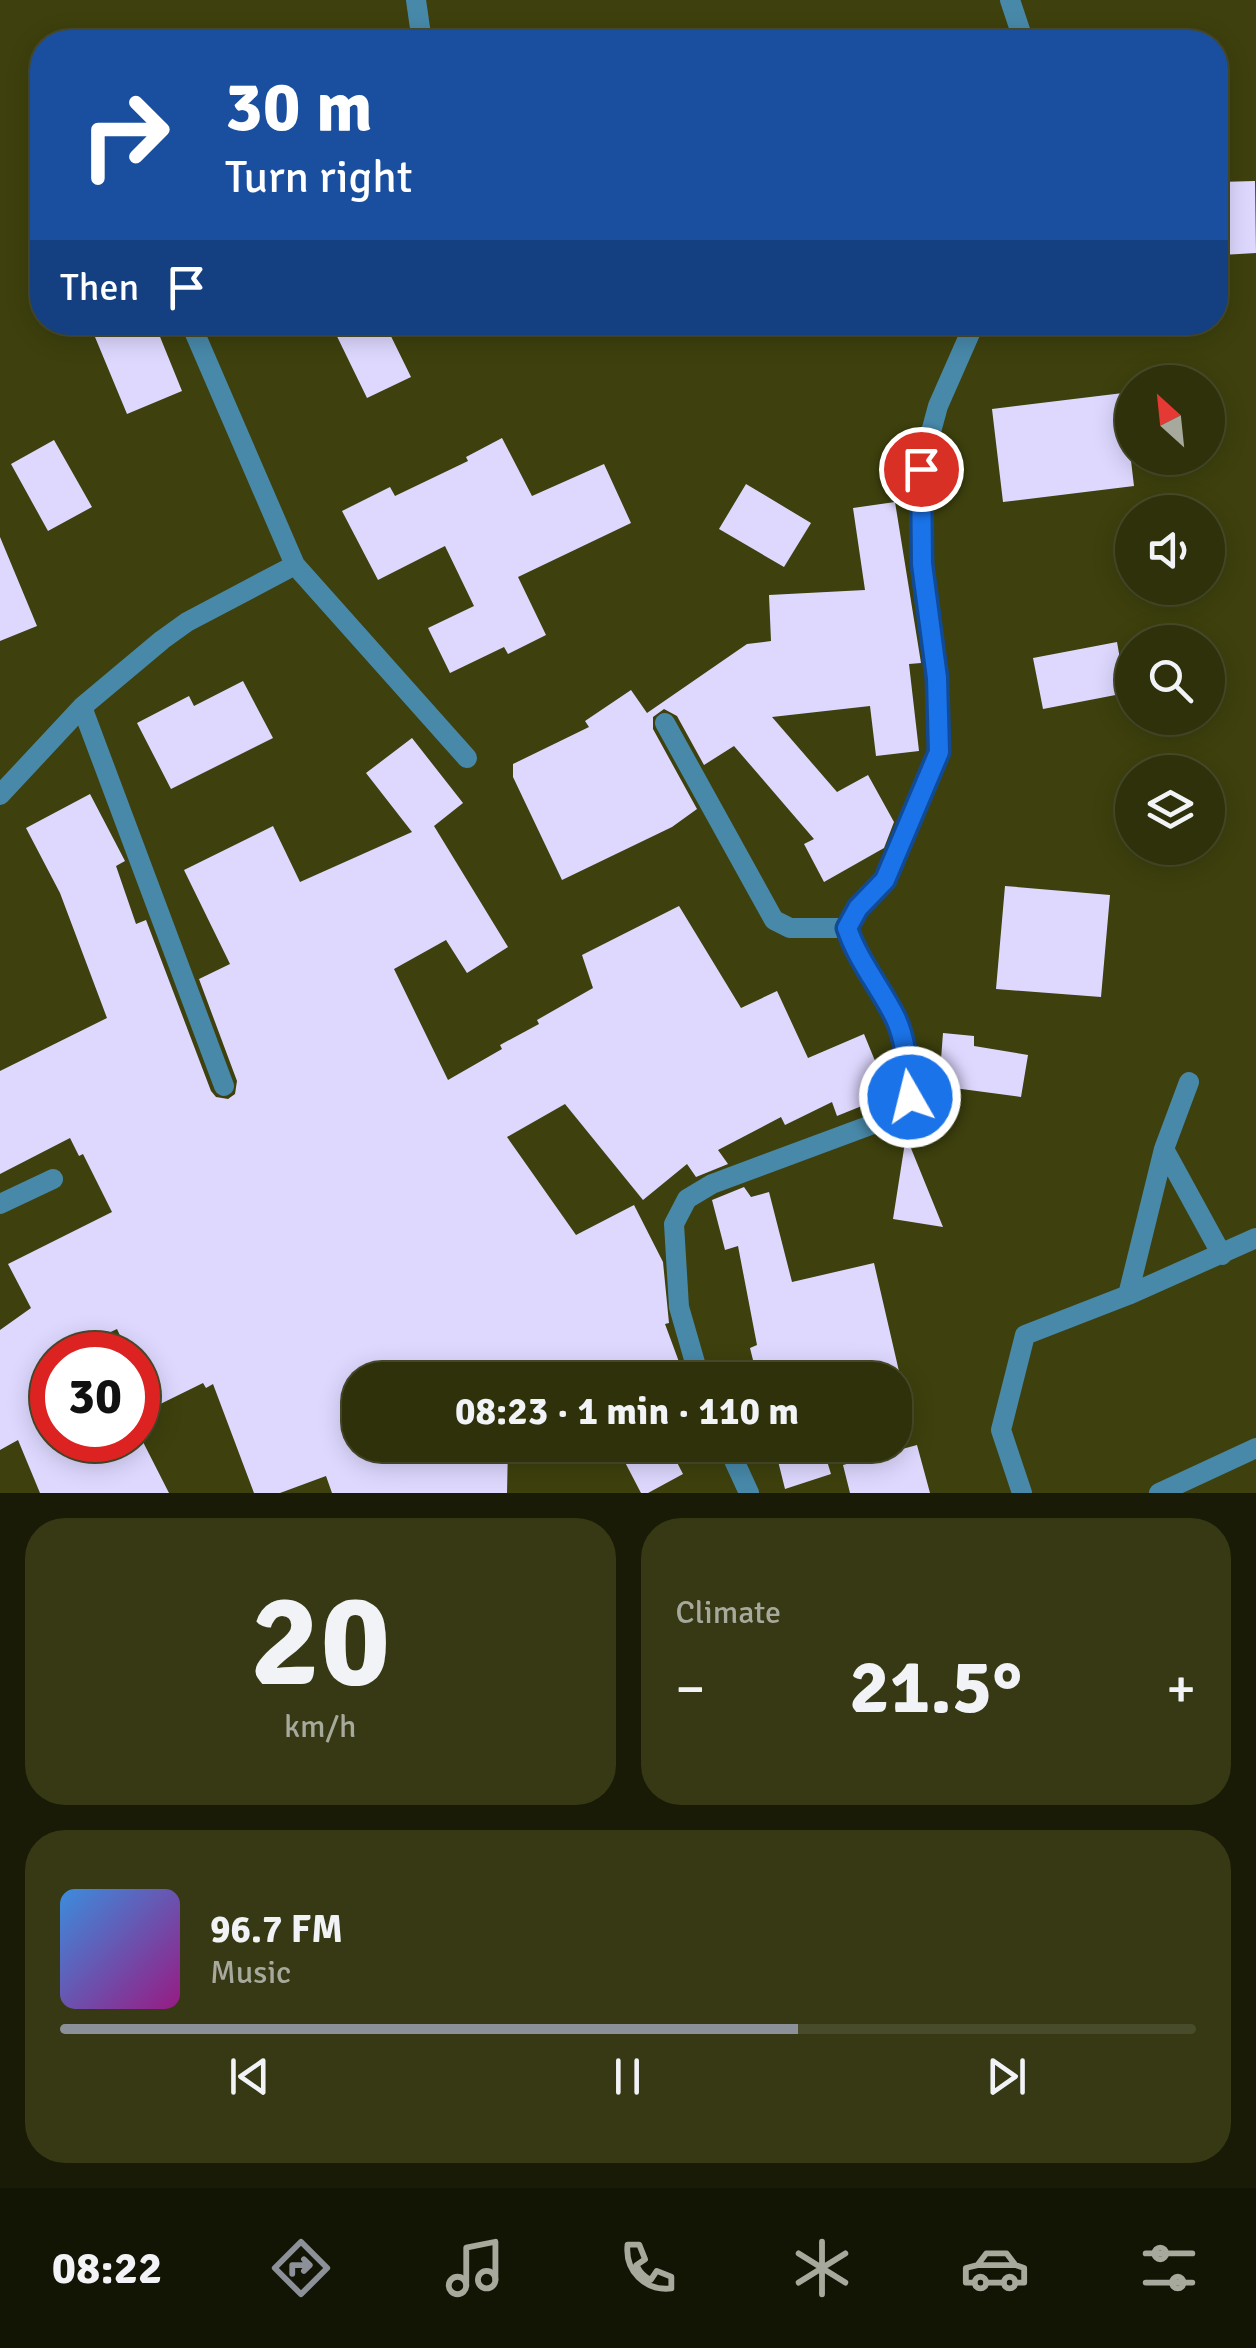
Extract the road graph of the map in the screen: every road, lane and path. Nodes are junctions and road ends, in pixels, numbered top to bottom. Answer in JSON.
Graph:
{"nodes":[{"id":1,"x":416,"y":0,"type":"edge"},
{"id":2,"x":1010,"y":0,"type":"edge"},
{"id":3,"x":420,"y":30,"type":"edge"},
{"id":4,"x":1020,"y":30,"type":"edge"},
{"id":5,"x":196,"y":335,"type":"edge"},
{"id":6,"x":969,"y":335,"type":"edge"},
{"id":7,"x":295,"y":564,"type":"junction"},
{"id":8,"x":82,"y":707,"type":"junction"},
{"id":9,"x":665,"y":723,"type":"dead end"},
{"id":10,"x":467,"y":758,"type":"dead end"},
{"id":11,"x":0,"y":794,"type":"edge"},
{"id":12,"x":847,"y":928,"type":"junction"},
{"id":13,"x":1189,"y":1082,"type":"dead end"},
{"id":14,"x":224,"y":1086,"type":"dead end"},
{"id":15,"x":1164,"y":1149,"type":"junction"},
{"id":16,"x":53,"y":1179,"type":"dead end"},
{"id":17,"x":0,"y":1204,"type":"edge"},
{"id":18,"x":1256,"y":1238,"type":"edge"},
{"id":19,"x":1222,"y":1255,"type":"junction"},
{"id":20,"x":1128,"y":1295,"type":"junction"},
{"id":21,"x":695,"y":1362,"type":"edge"},
{"id":22,"x":1256,"y":1448,"type":"edge"},
{"id":23,"x":735,"y":1462,"type":"edge"},
{"id":24,"x":749,"y":1493,"type":"edge"},
{"id":25,"x":1022,"y":1493,"type":"edge"},
{"id":26,"x":1159,"y":1493,"type":"edge"}],
"edges":[{"from":1,"to":3,"type":"street"},
{"from":2,"to":4,"type":"street"},
{"from":5,"to":7,"type":"street"},
{"from":6,"to":12,"type":"street"},
{"from":7,"to":8,"type":"street"},
{"from":7,"to":10,"type":"street"},
{"from":8,"to":11,"type":"street"},
{"from":8,"to":14,"type":"street"},
{"from":9,"to":12,"type":"street"},
{"from":12,"to":21,"type":"street"},
{"from":13,"to":15,"type":"street"},
{"from":15,"to":19,"type":"street"},
{"from":15,"to":20,"type":"street"},
{"from":16,"to":17,"type":"street"},
{"from":18,"to":19,"type":"street"},
{"from":19,"to":20,"type":"street"},
{"from":20,"to":25,"type":"street"},
{"from":22,"to":26,"type":"street"},
{"from":23,"to":24,"type":"street"}]}
